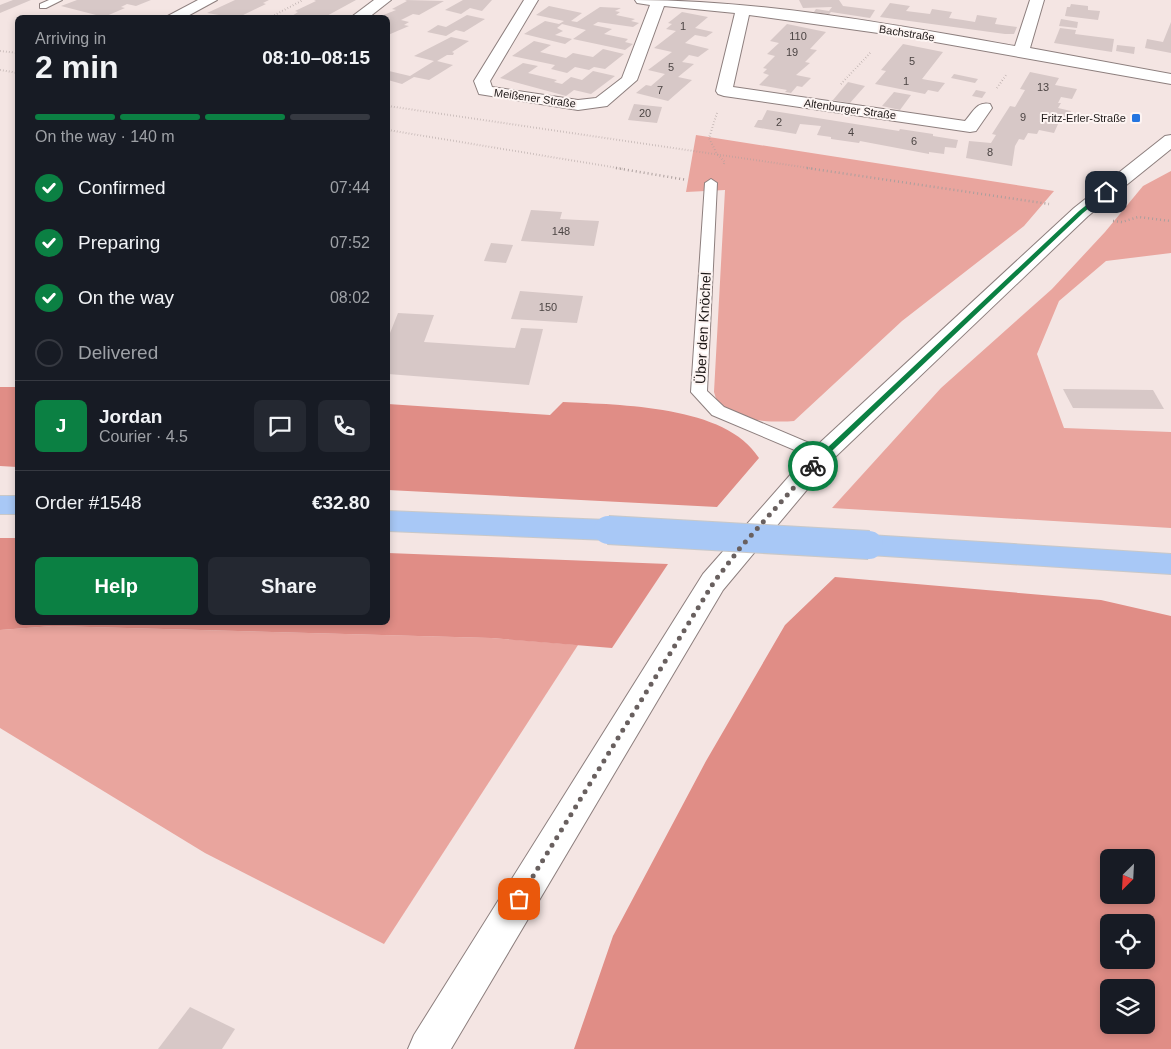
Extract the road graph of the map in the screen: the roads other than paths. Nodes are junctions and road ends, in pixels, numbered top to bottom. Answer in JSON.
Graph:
{"nodes":[{"id":1,"x":57,"y":0,"type":"edge"},
{"id":2,"x":210,"y":0,"type":"edge"},
{"id":3,"x":384,"y":0,"type":"edge"},
{"id":4,"x":531,"y":0,"type":"edge"},
{"id":5,"x":642,"y":0,"type":"edge"},
{"id":6,"x":1037,"y":0,"type":"edge"},
{"id":7,"x":659,"y":1,"type":"junction"},
{"id":8,"x":43,"y":6,"type":"dead end"},
{"id":9,"x":743,"y":9,"type":"junction"},
{"id":10,"x":178,"y":15,"type":"edge"},
{"id":11,"x":362,"y":15,"type":"edge"},
{"id":12,"x":1022,"y":52,"type":"junction"},
{"id":13,"x":1171,"y":79,"type":"edge"},
{"id":14,"x":984,"y":108,"type":"road end"},
{"id":15,"x":1171,"y":140,"type":"edge"},
{"id":16,"x":711,"y":184,"type":"road end"},
{"id":17,"x":822,"y":455,"type":"junction"},
{"id":18,"x":0,"y":505,"type":"edge"},
{"id":19,"x":15,"y":505,"type":"edge"},
{"id":20,"x":390,"y":521,"type":"edge"},
{"id":21,"x":1047,"y":556,"type":"junction"},
{"id":22,"x":1171,"y":564,"type":"edge"},
{"id":23,"x":1171,"y":578,"type":"edge"},
{"id":24,"x":428,"y":1049,"type":"edge"}],
"edges":[{"from":1,"to":8,"type":"lane"},
{"from":2,"to":10,"type":"street"},
{"from":3,"to":11,"type":"street"},
{"from":4,"to":7,"type":"street","name":"Meißener Straße"},
{"from":5,"to":7,"type":"street","name":"Bachstraße"},
{"from":6,"to":12,"type":"street"},
{"from":7,"to":9,"type":"street","name":"Bachstraße"},
{"from":9,"to":12,"type":"street","name":"Bachstraße"},
{"from":9,"to":14,"type":"street","name":"Altenburger Straße"},
{"from":12,"to":13,"type":"street","name":"Bachstraße"},
{"from":15,"to":17,"type":"street"},
{"from":16,"to":17,"type":"lane","name":"Über den Knöchel"},
{"from":17,"to":24,"type":"street"},
{"from":18,"to":19,"type":"highway"},
{"from":20,"to":21,"type":"highway","bridge":true},
{"from":21,"to":22,"type":"highway"},
{"from":21,"to":23,"type":"highway"}]}
